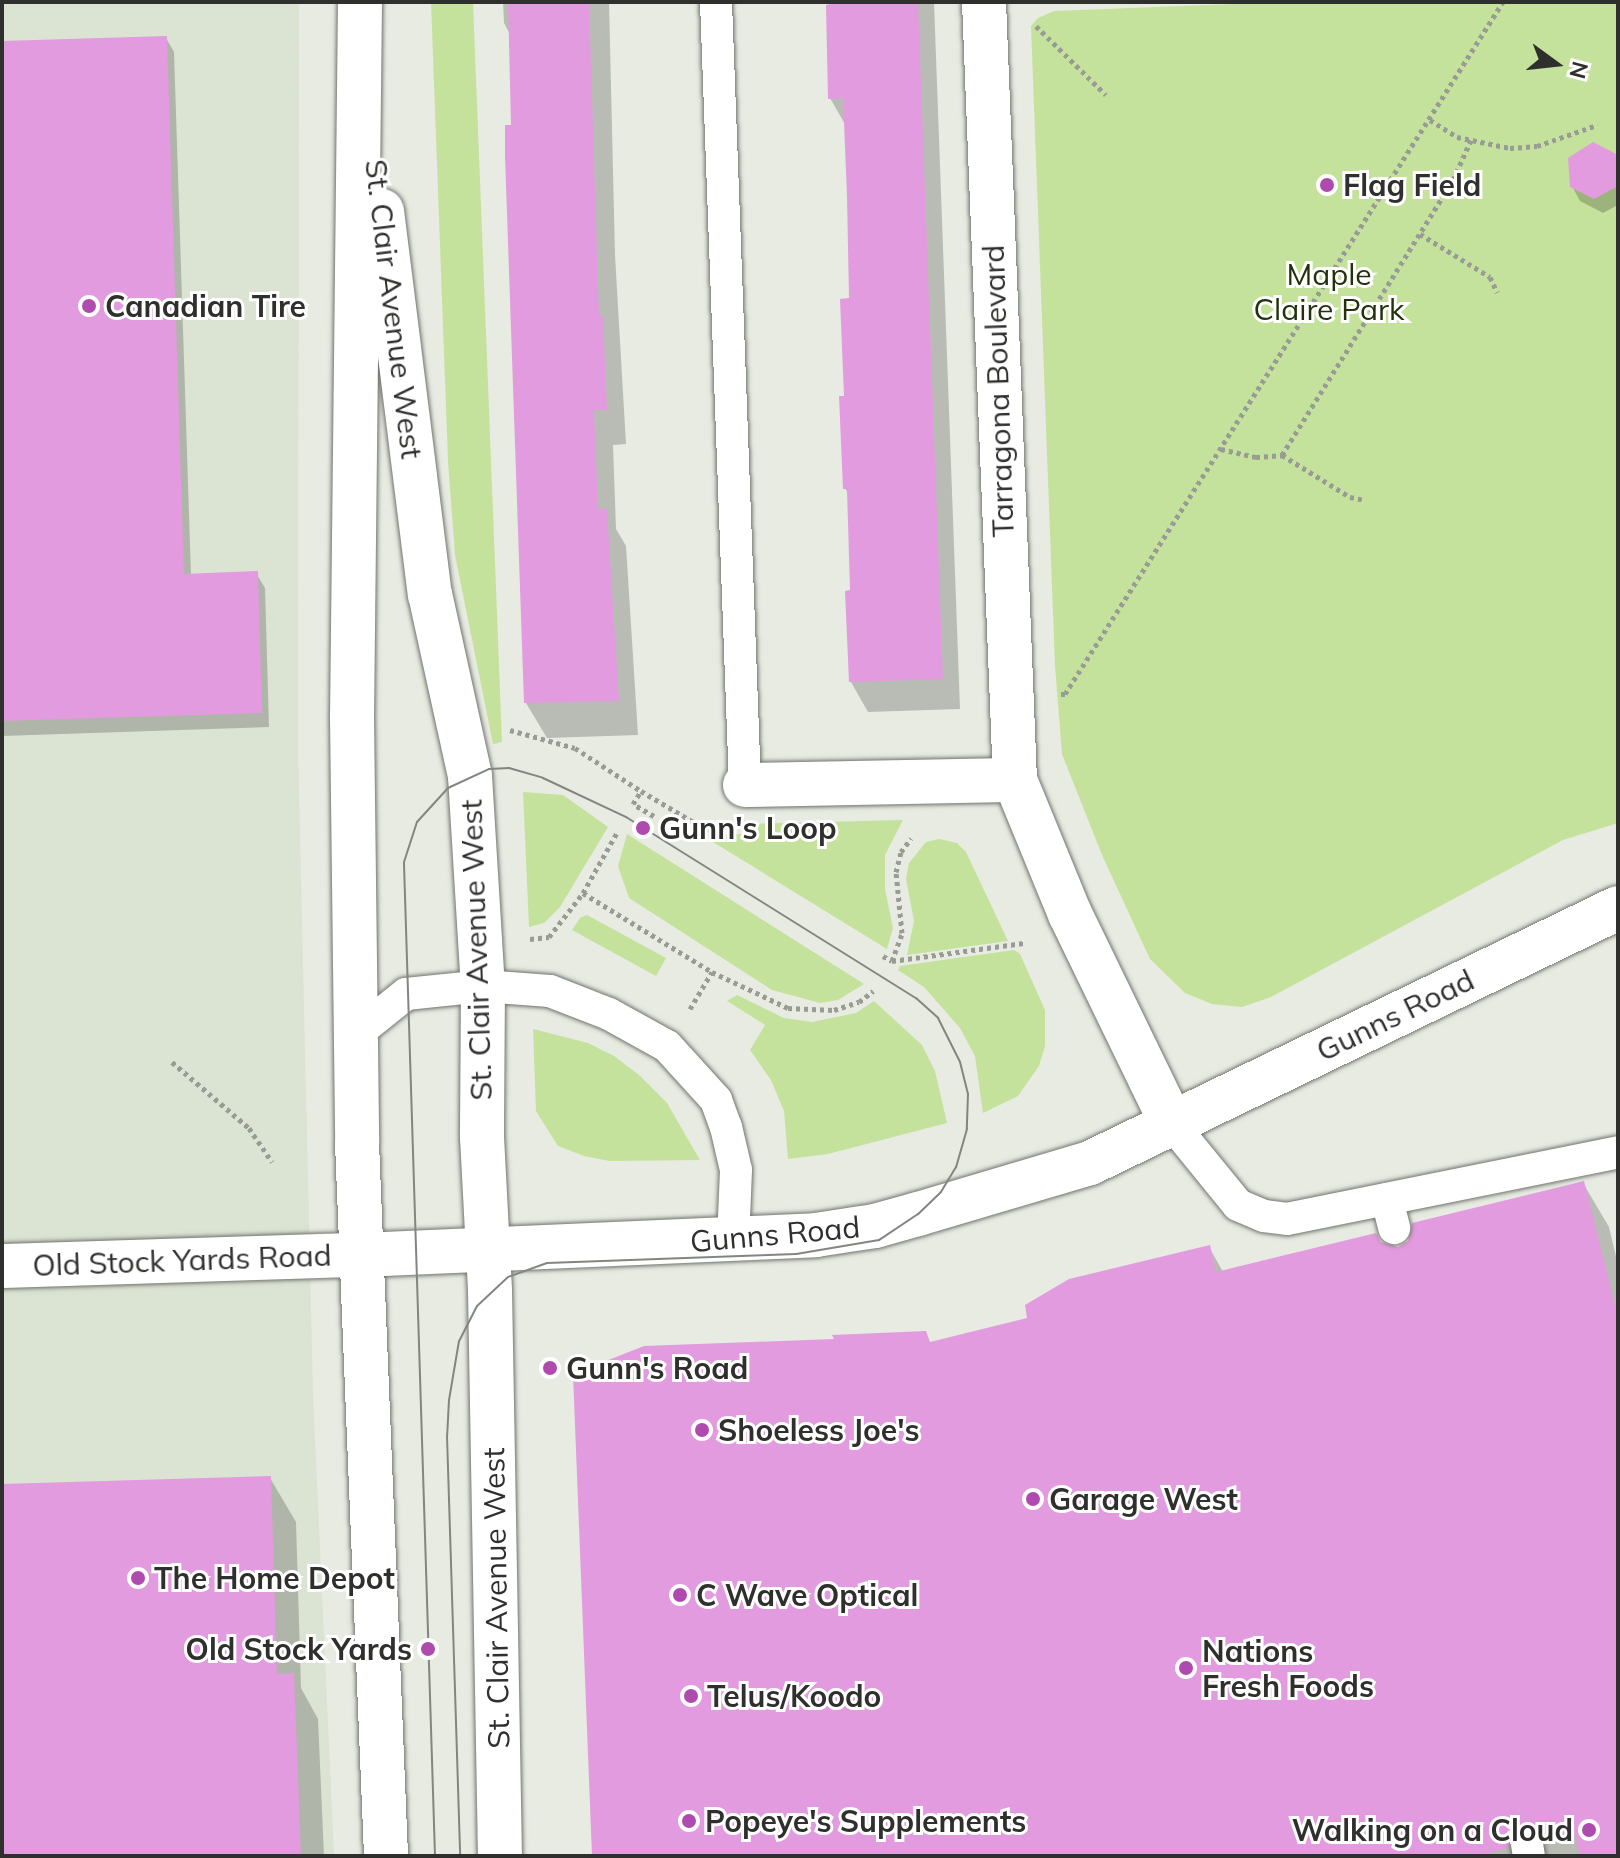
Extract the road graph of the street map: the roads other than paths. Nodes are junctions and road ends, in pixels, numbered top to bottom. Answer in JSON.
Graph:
{"nodes":[{"id":1,"x":360,"y":2,"type":"edge"},
{"id":2,"x":716,"y":2,"type":"edge"},
{"id":3,"x":984,"y":2,"type":"edge"},
{"id":4,"x":362,"y":52,"type":"junction"},
{"id":5,"x":1015,"y":780,"type":"junction"},
{"id":6,"x":745,"y":785,"type":"joint"},
{"id":7,"x":1618,"y":908,"type":"edge"},
{"id":8,"x":483,"y":986,"type":"junction"},
{"id":9,"x":356,"y":1034,"type":"junction"},
{"id":10,"x":1172,"y":1124,"type":"junction"},
{"id":11,"x":1618,"y":1152,"type":"edge"},
{"id":12,"x":733,"y":1241,"type":"junction"},
{"id":13,"x":487,"y":1248,"type":"junction"},
{"id":14,"x":361,"y":1255,"type":"junction"},
{"id":15,"x":2,"y":1266,"type":"edge"},
{"id":16,"x":386,"y":1856,"type":"edge"},
{"id":17,"x":500,"y":1856,"type":"edge"}],
"edges":[{"from":1,"to":4,"type":"main road","name":"St. Clair Avenue West"},
{"from":2,"to":6,"type":"lane"},
{"from":3,"to":5,"type":"main road","name":"Tarragona Boulevard"},
{"from":4,"to":8,"type":"main road","name":"St. Clair Avenue West"},
{"from":4,"to":9,"type":"main road","name":"St. Clair Avenue West"},
{"from":5,"to":6,"type":"main road"},
{"from":5,"to":10,"type":"main road"},
{"from":7,"to":10,"type":"main road","name":"Gunns Road"},
{"from":8,"to":9,"type":"lane"},
{"from":8,"to":12,"type":"lane"},
{"from":8,"to":13,"type":"main road","name":"St. Clair Avenue West"},
{"from":9,"to":14,"type":"main road","name":"St. Clair Avenue West"},
{"from":10,"to":11,"type":"lane"},
{"from":10,"to":12,"type":"main road","name":"Gunns Road"},
{"from":12,"to":13,"type":"main road","name":"Gunns Road"},
{"from":13,"to":14,"type":"main road","name":"Gunns Road"},
{"from":13,"to":17,"type":"main road","name":"St. Clair Avenue West"},
{"from":14,"to":15,"type":"main road","name":"Old Stock Yards Road"},
{"from":14,"to":16,"type":"main road","name":"St. Clair Avenue West"}]}
